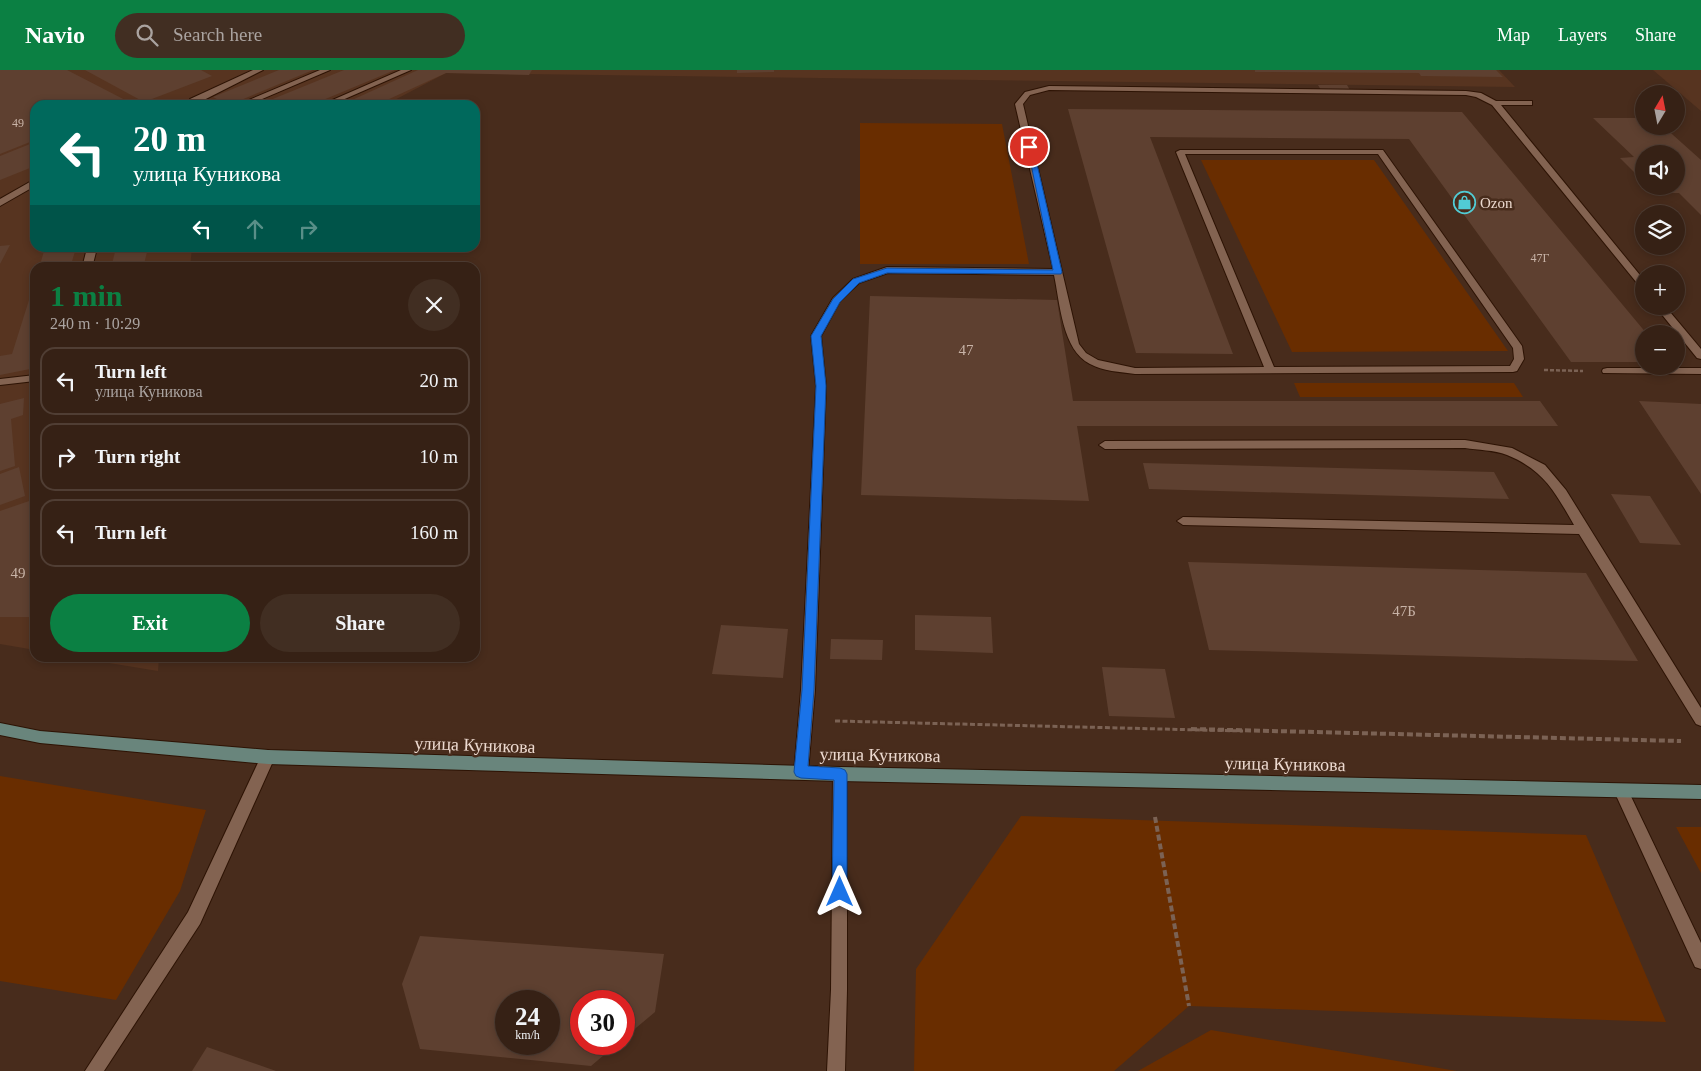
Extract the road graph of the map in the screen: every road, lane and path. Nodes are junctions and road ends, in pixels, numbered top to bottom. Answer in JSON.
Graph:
{"nodes":[{"id":1,"x":259,"y":70,"type":"edge"},
{"id":2,"x":326,"y":70,"type":"edge"},
{"id":3,"x":407,"y":70,"type":"edge"},
{"id":4,"x":195,"y":100,"type":"edge"},
{"id":5,"x":253,"y":100,"type":"edge"},
{"id":6,"x":337,"y":100,"type":"edge"},
{"id":7,"x":1495,"y":103,"type":"junction"},
{"id":8,"x":1529,"y":103,"type":"dead end"},
{"id":9,"x":30,"y":185,"type":"edge"},
{"id":10,"x":0,"y":203,"type":"edge"},
{"id":11,"x":1058,"y":272,"type":"junction"},
{"id":12,"x":1635,"y":275,"type":"edge"},
{"id":13,"x":1667,"y":315,"type":"edge"},
{"id":14,"x":1701,"y":356,"type":"edge"},
{"id":15,"x":1270,"y":369,"type":"junction"},
{"id":16,"x":1513,"y":369,"type":"junction"},
{"id":17,"x":1607,"y":371,"type":"joint"},
{"id":18,"x":1701,"y":371,"type":"edge"},
{"id":19,"x":30,"y":379,"type":"edge"},
{"id":20,"x":0,"y":382,"type":"edge"},
{"id":21,"x":1105,"y":446,"type":"dead end"},
{"id":22,"x":1183,"y":521,"type":"dead end"},
{"id":23,"x":1583,"y":530,"type":"junction"},
{"id":24,"x":804,"y":720,"type":"junction"},
{"id":25,"x":1701,"y":720,"type":"edge"},
{"id":26,"x":0,"y":729,"type":"edge"},
{"id":27,"x":1691,"y":742,"type":"dead end"},
{"id":28,"x":268,"y":757,"type":"junction"},
{"id":29,"x":801,"y":772,"type":"junction"},
{"id":30,"x":840,"y":774,"type":"junction"},
{"id":31,"x":1621,"y":791,"type":"junction"},
{"id":32,"x":1701,"y":792,"type":"edge"},
{"id":33,"x":1155,"y":817,"type":"dead end"},
{"id":34,"x":1701,"y":961,"type":"edge"},
{"id":35,"x":1189,"y":1006,"type":"dead end"},
{"id":36,"x":94,"y":1071,"type":"edge"},
{"id":37,"x":836,"y":1071,"type":"edge"}],
"edges":[{"from":1,"to":4,"type":"street"},
{"from":2,"to":5,"type":"street"},
{"from":3,"to":6,"type":"street"},
{"from":7,"to":8,"type":"street"},
{"from":7,"to":11,"type":"street"},
{"from":7,"to":12,"type":"street"},
{"from":9,"to":10,"type":"street"},
{"from":11,"to":15,"type":"street"},
{"from":11,"to":24,"type":"street"},
{"from":13,"to":14,"type":"street"},
{"from":15,"to":16,"type":"street"},
{"from":15,"to":16,"type":"street"},
{"from":16,"to":17,"type":"path"},
{"from":17,"to":18,"type":"street"},
{"from":19,"to":20,"type":"street"},
{"from":21,"to":23,"type":"street"},
{"from":22,"to":23,"type":"street"},
{"from":23,"to":25,"type":"street"},
{"from":24,"to":27,"type":"path"},
{"from":24,"to":29,"type":"street"},
{"from":26,"to":28,"type":"street","name":"улица Куникова"},
{"from":28,"to":29,"type":"street","name":"улица Куникова"},
{"from":28,"to":36,"type":"street"},
{"from":29,"to":30,"type":"street","name":"улица Куникова"},
{"from":30,"to":31,"type":"street","name":"улица Куникова"},
{"from":30,"to":37,"type":"street"},
{"from":31,"to":32,"type":"street","name":"улица Куникова"},
{"from":31,"to":34,"type":"street"},
{"from":33,"to":35,"type":"path"}]}
